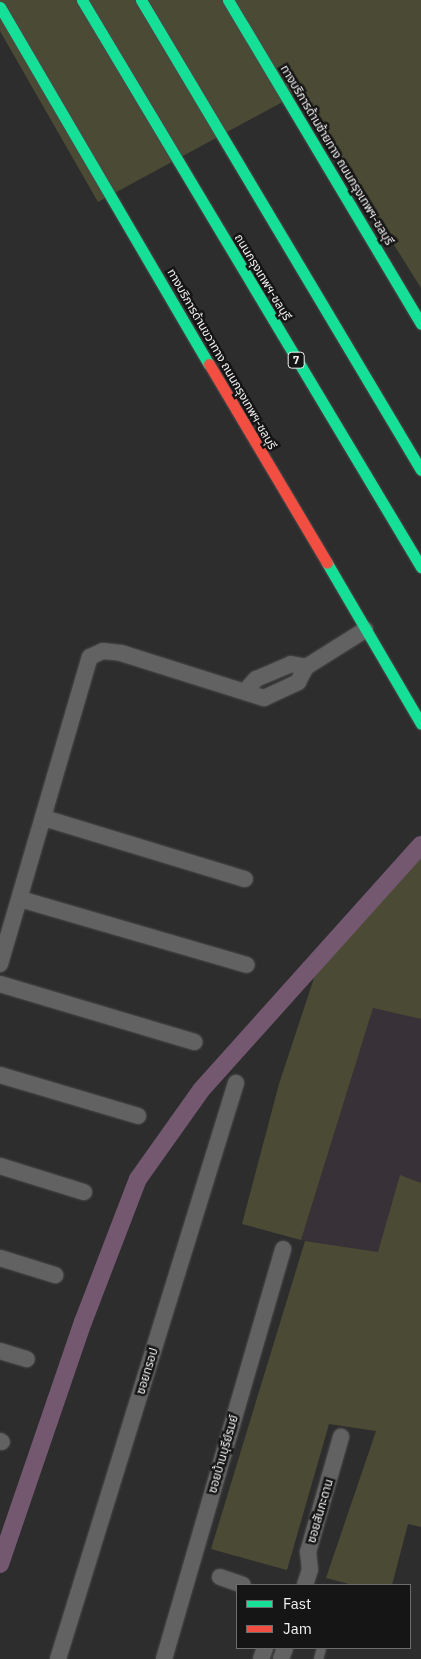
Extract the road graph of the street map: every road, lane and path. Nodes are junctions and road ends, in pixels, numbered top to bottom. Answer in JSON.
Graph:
{"nodes":[{"id":1,"x":82,"y":0,"type":"edge"},
{"id":2,"x":141,"y":0,"type":"edge"},
{"id":3,"x":228,"y":0,"type":"edge"},
{"id":4,"x":0,"y":7,"type":"edge"},
{"id":5,"x":421,"y":324,"type":"edge"},
{"id":6,"x":421,"y":470,"type":"edge"},
{"id":7,"x":421,"y":567,"type":"edge"},
{"id":8,"x":365,"y":630,"type":"junction"},
{"id":9,"x":421,"y":724,"type":"edge"},
{"id":10,"x":44,"y":818,"type":"junction"},
{"id":11,"x":245,"y":879,"type":"dead end"},
{"id":12,"x":20,"y":899,"type":"junction"},
{"id":13,"x":0,"y":964,"type":"edge"},
{"id":14,"x":247,"y":965,"type":"dead end"},
{"id":15,"x":0,"y":984,"type":"edge"},
{"id":16,"x":195,"y":1042,"type":"dead end"},
{"id":17,"x":0,"y":1075,"type":"edge"},
{"id":18,"x":236,"y":1083,"type":"dead end"},
{"id":19,"x":138,"y":1116,"type":"dead end"},
{"id":20,"x":0,"y":1166,"type":"edge"},
{"id":21,"x":84,"y":1192,"type":"dead end"},
{"id":22,"x":283,"y":1249,"type":"dead end"},
{"id":23,"x":0,"y":1258,"type":"edge"},
{"id":24,"x":55,"y":1275,"type":"dead end"},
{"id":25,"x":0,"y":1351,"type":"edge"},
{"id":26,"x":27,"y":1359,"type":"dead end"},
{"id":27,"x":341,"y":1437,"type":"dead end"},
{"id":28,"x":220,"y":1577,"type":"dead end"},
{"id":29,"x":240,"y":1584,"type":"edge"},
{"id":30,"x":305,"y":1584,"type":"edge"},
{"id":31,"x":58,"y":1659,"type":"edge"},
{"id":32,"x":164,"y":1659,"type":"edge"}],
"edges":[{"from":1,"to":7,"type":"main road","name":"ถนนกรุงเทพฯ-ชลบุรี","number":"7"},
{"from":2,"to":6,"type":"main road"},
{"from":3,"to":5,"type":"main road","name":"ทางบริการด้านซ้ายทาง ถนนกรุงเทพฯ-ชลบุรี"},
{"from":4,"to":8,"type":"main road","name":"ทางบริการด้านขวาทาง ถนนกรุงเทพฯ-ชลบุรี"},
{"from":8,"to":9,"type":"main road","name":"ทางบริการด้านขวาทาง ถนนกรุงเทพฯ-ชลบุรี"},
{"from":8,"to":10,"type":"street"},
{"from":10,"to":11,"type":"street"},
{"from":10,"to":12,"type":"street"},
{"from":12,"to":13,"type":"street"},
{"from":12,"to":14,"type":"street"},
{"from":15,"to":16,"type":"street"},
{"from":17,"to":19,"type":"street"},
{"from":18,"to":31,"type":"street","name":"ซอยทรอป"},
{"from":20,"to":21,"type":"street"},
{"from":22,"to":32,"type":"street","name":"ซอยบ้านบุรีย์รมย์"},
{"from":23,"to":24,"type":"street"},
{"from":25,"to":26,"type":"street"},
{"from":27,"to":30,"type":"street","name":"ซอยสันกะดาน"},
{"from":28,"to":29,"type":"street"}]}
